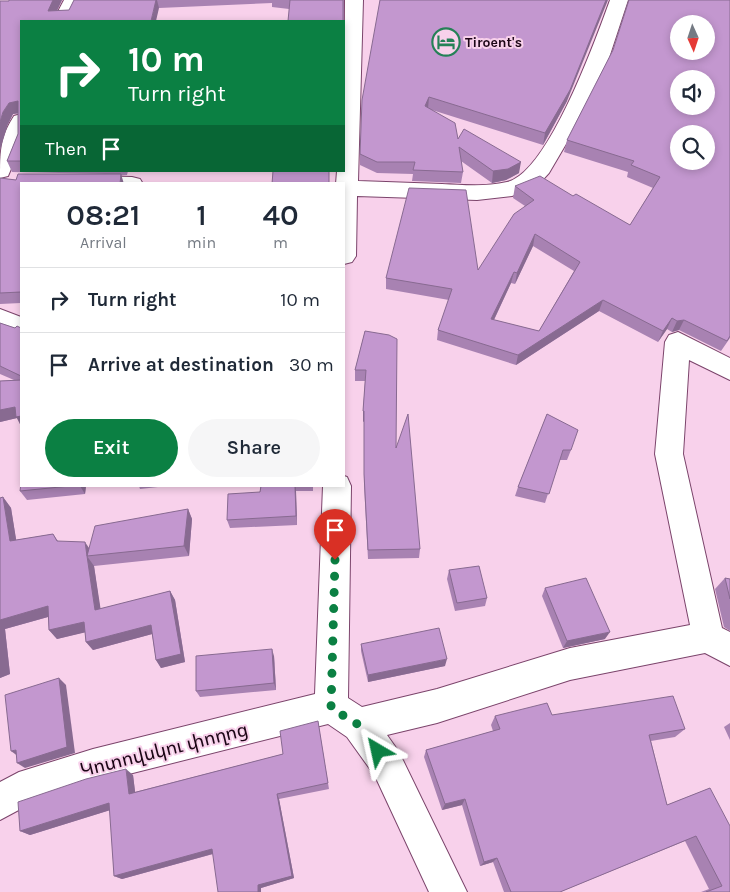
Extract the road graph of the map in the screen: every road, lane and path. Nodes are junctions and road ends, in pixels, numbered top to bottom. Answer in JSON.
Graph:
{"nodes":[{"id":1,"x":73,"y":0,"type":"edge"},
{"id":2,"x":354,"y":0,"type":"edge"},
{"id":3,"x":619,"y":0,"type":"edge"},
{"id":4,"x":63,"y":20,"type":"edge"},
{"id":5,"x":20,"y":122,"type":"edge"},
{"id":6,"x":0,"y":171,"type":"edge"},
{"id":7,"x":345,"y":188,"type":"edge"},
{"id":8,"x":0,"y":318,"type":"edge"},
{"id":9,"x":20,"y":328,"type":"edge"},
{"id":10,"x":730,"y":370,"type":"edge"},
{"id":11,"x":337,"y":487,"type":"edge"},
{"id":12,"x":719,"y":643,"type":"edge"},
{"id":13,"x":345,"y":716,"type":"junction"},
{"id":14,"x":0,"y":802,"type":"edge"},
{"id":15,"x":448,"y":892,"type":"edge"}],
"edges":[{"from":1,"to":4,"type":"street"},
{"from":2,"to":7,"type":"street"},
{"from":3,"to":7,"type":"street"},
{"from":5,"to":6,"type":"street"},
{"from":8,"to":9,"type":"street"},
{"from":10,"to":12,"type":"street"},
{"from":11,"to":13,"type":"street"},
{"from":12,"to":13,"type":"street","name":"Կոտովսկու փողոց"},
{"from":13,"to":14,"type":"street","name":"Կոտովսկու փողոց"},
{"from":13,"to":15,"type":"street"}]}
